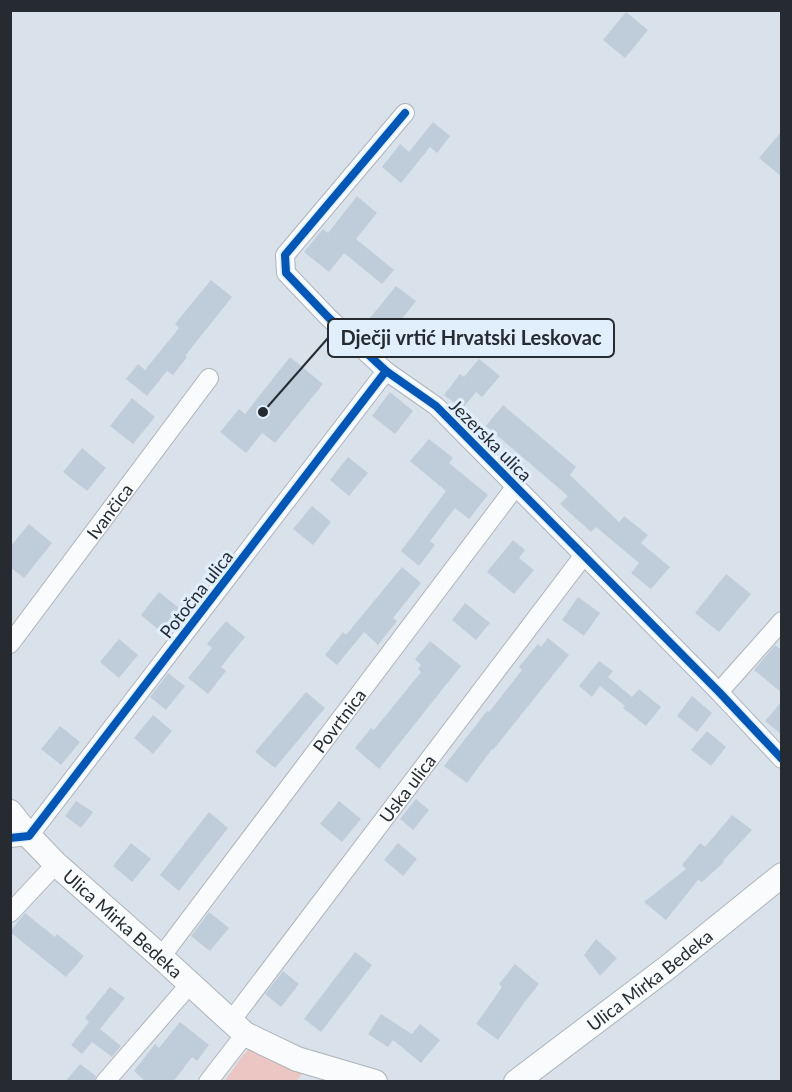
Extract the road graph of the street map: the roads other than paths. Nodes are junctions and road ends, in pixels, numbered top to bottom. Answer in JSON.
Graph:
{"nodes":[{"id":1,"x":405,"y":113,"type":"dead end"},
{"id":2,"x":386,"y":371,"type":"junction"},
{"id":3,"x":209,"y":378,"type":"dead end"},
{"id":4,"x":516,"y":486,"type":"junction"},
{"id":5,"x":584,"y":555,"type":"junction"},
{"id":6,"x":782,"y":621,"type":"edge"},
{"id":7,"x":10,"y":644,"type":"edge"},
{"id":8,"x":719,"y":692,"type":"junction"},
{"id":9,"x":782,"y":759,"type":"edge"},
{"id":10,"x":10,"y":812,"type":"edge"},
{"id":11,"x":20,"y":837,"type":"edge"},
{"id":12,"x":56,"y":864,"type":"junction"},
{"id":13,"x":782,"y":875,"type":"edge"},
{"id":14,"x":10,"y":913,"type":"edge"},
{"id":15,"x":161,"y":957,"type":"junction"},
{"id":16,"x":190,"y":984,"type":"junction"},
{"id":17,"x":238,"y":1028,"type":"junction"},
{"id":18,"x":371,"y":1081,"type":"edge"},
{"id":19,"x":105,"y":1082,"type":"edge"},
{"id":20,"x":208,"y":1082,"type":"edge"},
{"id":21,"x":516,"y":1082,"type":"edge"}],
"edges":[{"from":1,"to":2,"type":"street","name":"Jezerska ulica"},
{"from":2,"to":4,"type":"street","name":"Jezerska ulica"},
{"from":2,"to":11,"type":"street","name":"Potočna ulica"},
{"from":3,"to":7,"type":"street","name":"Ivančica"},
{"from":4,"to":5,"type":"street","name":"Jezerska ulica"},
{"from":4,"to":15,"type":"street","name":"Povrtnica"},
{"from":5,"to":8,"type":"street","name":"Jezerska ulica"},
{"from":5,"to":17,"type":"street","name":"Uska ulica"},
{"from":6,"to":8,"type":"street"},
{"from":8,"to":9,"type":"street","name":"Jezerska ulica"},
{"from":10,"to":11,"type":"main road","name":"Ulica Mirka Bedeka"},
{"from":11,"to":12,"type":"main road","name":"Ulica Mirka Bedeka"},
{"from":12,"to":14,"type":"street","name":"Ulica Mirka Bedeka"},
{"from":12,"to":15,"type":"main road","name":"Ulica Mirka Bedeka"},
{"from":13,"to":21,"type":"main road","name":"Ulica Mirka Bedeka"},
{"from":15,"to":16,"type":"main road","name":"Ulica Mirka Bedeka"},
{"from":16,"to":17,"type":"main road","name":"Ulica Mirka Bedeka"},
{"from":16,"to":19,"type":"street","name":"Ulica Mirka Bedeka"},
{"from":17,"to":18,"type":"main road","name":"Ulica Mirka Bedeka"},
{"from":17,"to":20,"type":"street","name":"Uska ulica"}]}
